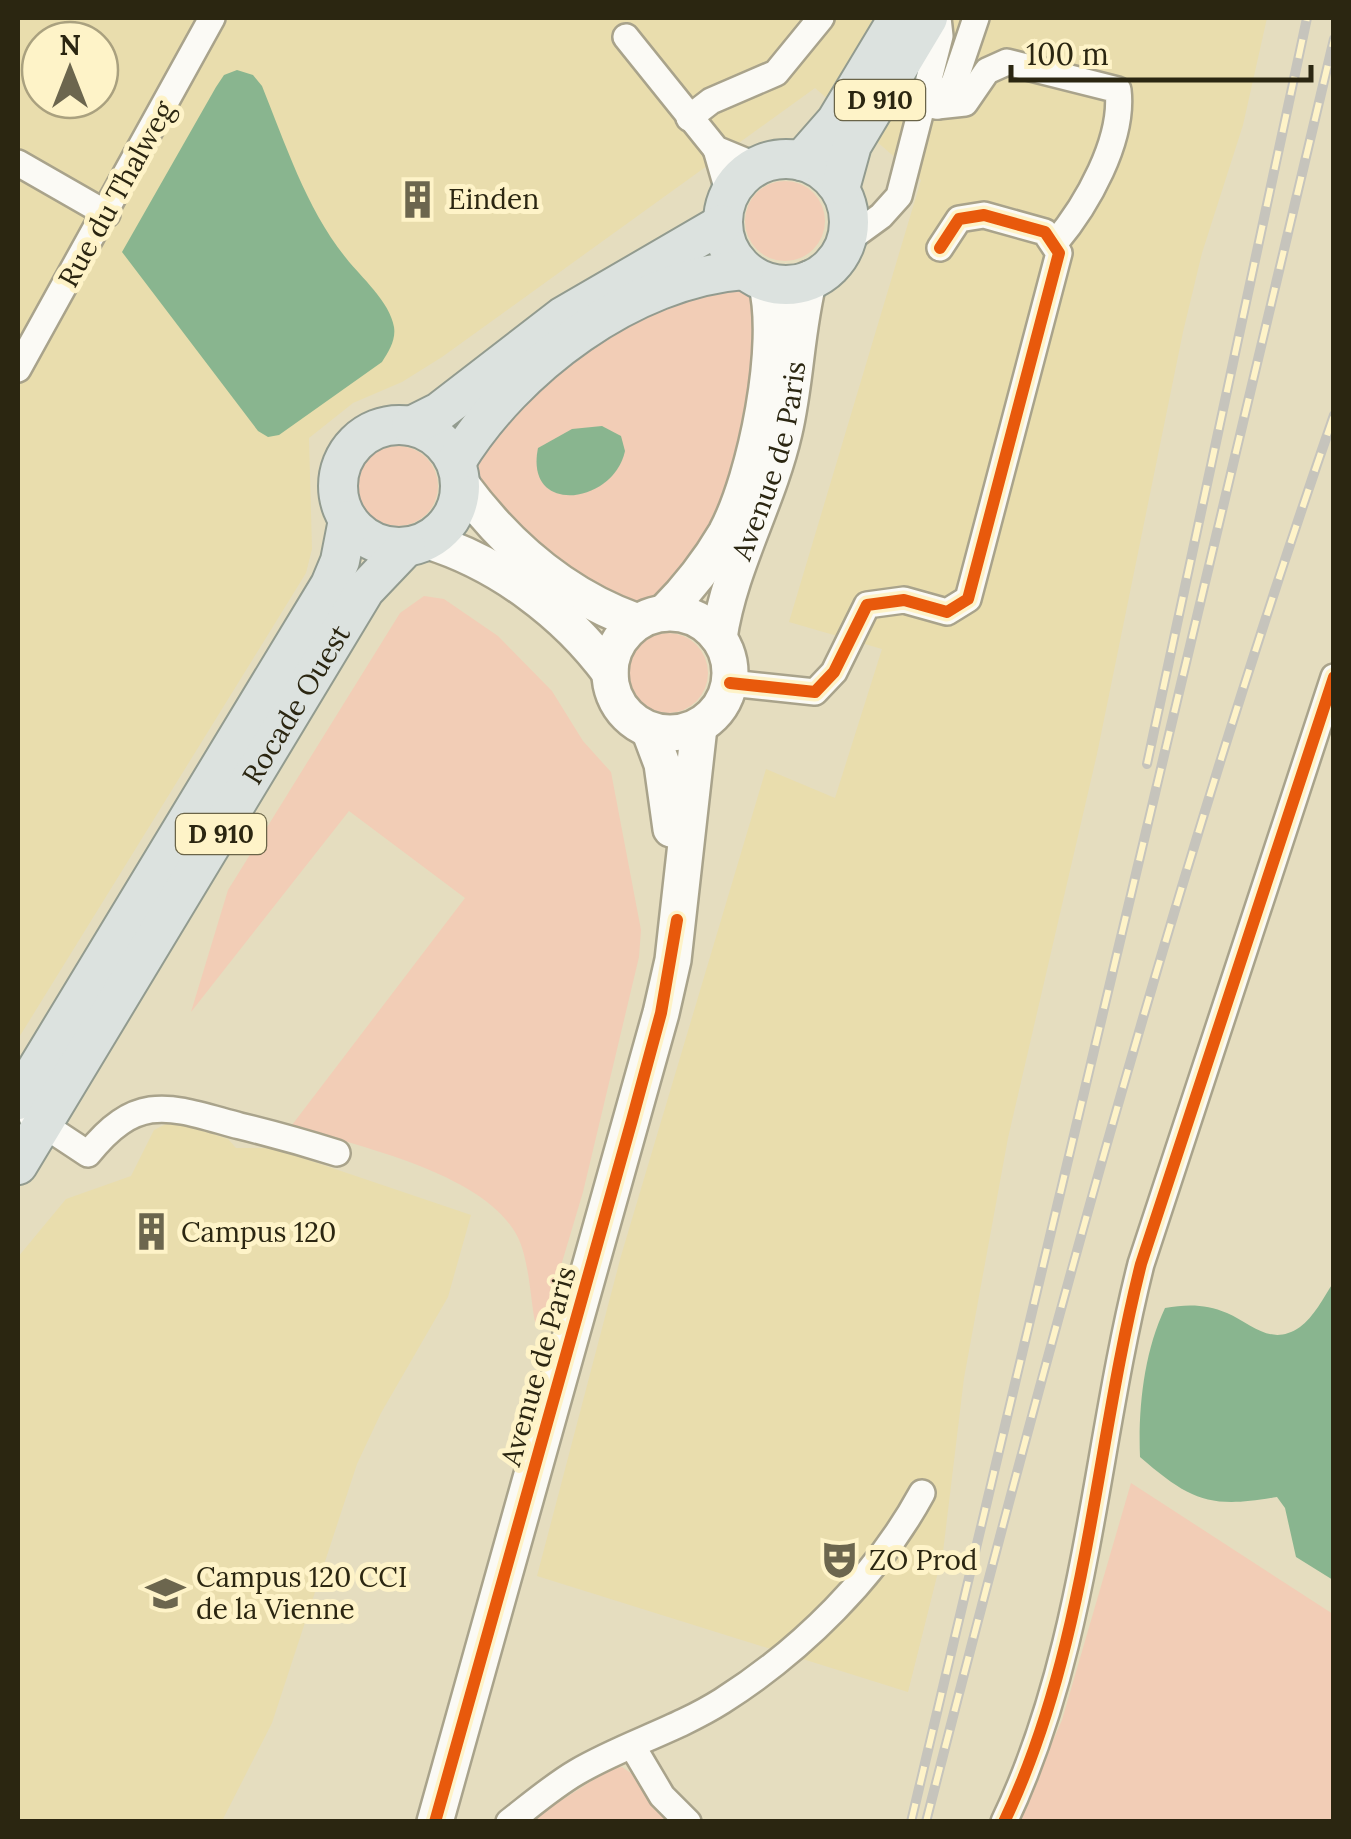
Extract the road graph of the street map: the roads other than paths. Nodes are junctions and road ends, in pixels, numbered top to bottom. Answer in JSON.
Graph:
{"nodes":[{"id":1,"x":212,"y":18,"type":"edge"},
{"id":2,"x":820,"y":18,"type":"edge"},
{"id":3,"x":898,"y":18,"type":"edge"},
{"id":4,"x":928,"y":18,"type":"edge"},
{"id":5,"x":938,"y":18,"type":"edge"},
{"id":6,"x":976,"y":18,"type":"edge"},
{"id":7,"x":626,"y":36,"type":"dead end"},
{"id":8,"x":931,"y":105,"type":"junction"},
{"id":9,"x":689,"y":118,"type":"junction"},
{"id":10,"x":716,"y":149,"type":"junction"},
{"id":11,"x":800,"y":161,"type":"junction"},
{"id":12,"x":18,"y":163,"type":"edge"},
{"id":13,"x":757,"y":166,"type":"junction"},
{"id":14,"x":841,"y":185,"type":"junction"},
{"id":15,"x":726,"y":209,"type":"junction"},
{"id":16,"x":106,"y":214,"type":"junction"},
{"id":17,"x":848,"y":240,"type":"junction"},
{"id":18,"x":1055,"y":243,"type":"junction"},
{"id":19,"x":940,"y":248,"type":"dead end"},
{"id":20,"x":755,"y":276,"type":"junction"},
{"id":21,"x":809,"y":279,"type":"junction"},
{"id":22,"x":18,"y":370,"type":"edge"},
{"id":23,"x":411,"y":426,"type":"junction"},
{"id":24,"x":458,"y":473,"type":"junction"},
{"id":25,"x":348,"y":520,"type":"junction"},
{"id":26,"x":417,"y":544,"type":"junction"},
{"id":27,"x":650,"y":617,"type":"junction"},
{"id":28,"x":719,"y":638,"type":"junction"},
{"id":29,"x":610,"y":673,"type":"junction"},
{"id":30,"x":1334,"y":677,"type":"edge"},
{"id":31,"x":730,"y":683,"type":"junction"},
{"id":32,"x":699,"y":727,"type":"junction"},
{"id":33,"x":650,"y":732,"type":"junction"},
{"id":34,"x":677,"y":920,"type":"junction"},
{"id":35,"x":31,"y":1063,"type":"edge"},
{"id":36,"x":24,"y":1112,"type":"edge"},
{"id":37,"x":337,"y":1153,"type":"dead end"},
{"id":38,"x":18,"y":1164,"type":"edge"},
{"id":39,"x":922,"y":1494,"type":"dead end"},
{"id":40,"x":633,"y":1748,"type":"junction"},
{"id":41,"x":435,"y":1822,"type":"edge"},
{"id":42,"x":509,"y":1822,"type":"edge"},
{"id":43,"x":688,"y":1822,"type":"edge"},
{"id":44,"x":1004,"y":1822,"type":"edge"}],
"edges":[{"from":1,"to":16,"type":"street","name":"Rue du Thalweg"},
{"from":2,"to":9,"type":"street"},
{"from":3,"to":11,"type":"main road","number":"D 910"},
{"from":4,"to":14,"type":"main road","number":"D 910"},
{"from":5,"to":8,"type":"street"},
{"from":6,"to":8,"type":"street"},
{"from":7,"to":9,"type":"street"},
{"from":8,"to":17,"type":"street"},
{"from":8,"to":18,"type":"street"},
{"from":9,"to":10,"type":"street"},
{"from":10,"to":13,"type":"street"},
{"from":10,"to":15,"type":"street"},
{"from":11,"to":13,"type":"main road"},
{"from":11,"to":14,"type":"main road"},
{"from":12,"to":16,"type":"street"},
{"from":13,"to":15,"type":"main road"},
{"from":14,"to":17,"type":"main road"},
{"from":15,"to":20,"type":"main road"},
{"from":15,"to":23,"type":"main road"},
{"from":16,"to":22,"type":"street","name":"Rue du Thalweg"},
{"from":17,"to":21,"type":"main road"},
{"from":18,"to":19,"type":"street"},
{"from":18,"to":31,"type":"street"},
{"from":20,"to":21,"type":"main road"},
{"from":20,"to":24,"type":"main road"},
{"from":20,"to":27,"type":"main road","name":"Avenue de Paris"},
{"from":21,"to":28,"type":"main road","name":"Avenue de Paris"},
{"from":23,"to":24,"type":"main road"},
{"from":23,"to":25,"type":"main road"},
{"from":24,"to":26,"type":"main road"},
{"from":24,"to":27,"type":"main road"},
{"from":25,"to":26,"type":"main road"},
{"from":25,"to":35,"type":"main road","name":"Rocade Ouest","number":"D 910"},
{"from":26,"to":29,"type":"main road"},
{"from":26,"to":36,"type":"main road","name":"Rocade Ouest","number":"D 910"},
{"from":27,"to":28,"type":"main road"},
{"from":27,"to":29,"type":"main road"},
{"from":28,"to":31,"type":"main road"},
{"from":29,"to":33,"type":"main road"},
{"from":30,"to":44,"type":"street"},
{"from":31,"to":32,"type":"main road"},
{"from":32,"to":33,"type":"main road"},
{"from":32,"to":34,"type":"main road","name":"Avenue de Paris"},
{"from":33,"to":34,"type":"main road","name":"Avenue de Paris"},
{"from":34,"to":41,"type":"main road","name":"Avenue de Paris"},
{"from":35,"to":36,"type":"main road","name":"Rocade Ouest","number":"D 910"},
{"from":36,"to":37,"type":"street"},
{"from":36,"to":38,"type":"main road","number":"D 910"},
{"from":39,"to":40,"type":"street"},
{"from":40,"to":42,"type":"street"},
{"from":40,"to":43,"type":"street"}]}
